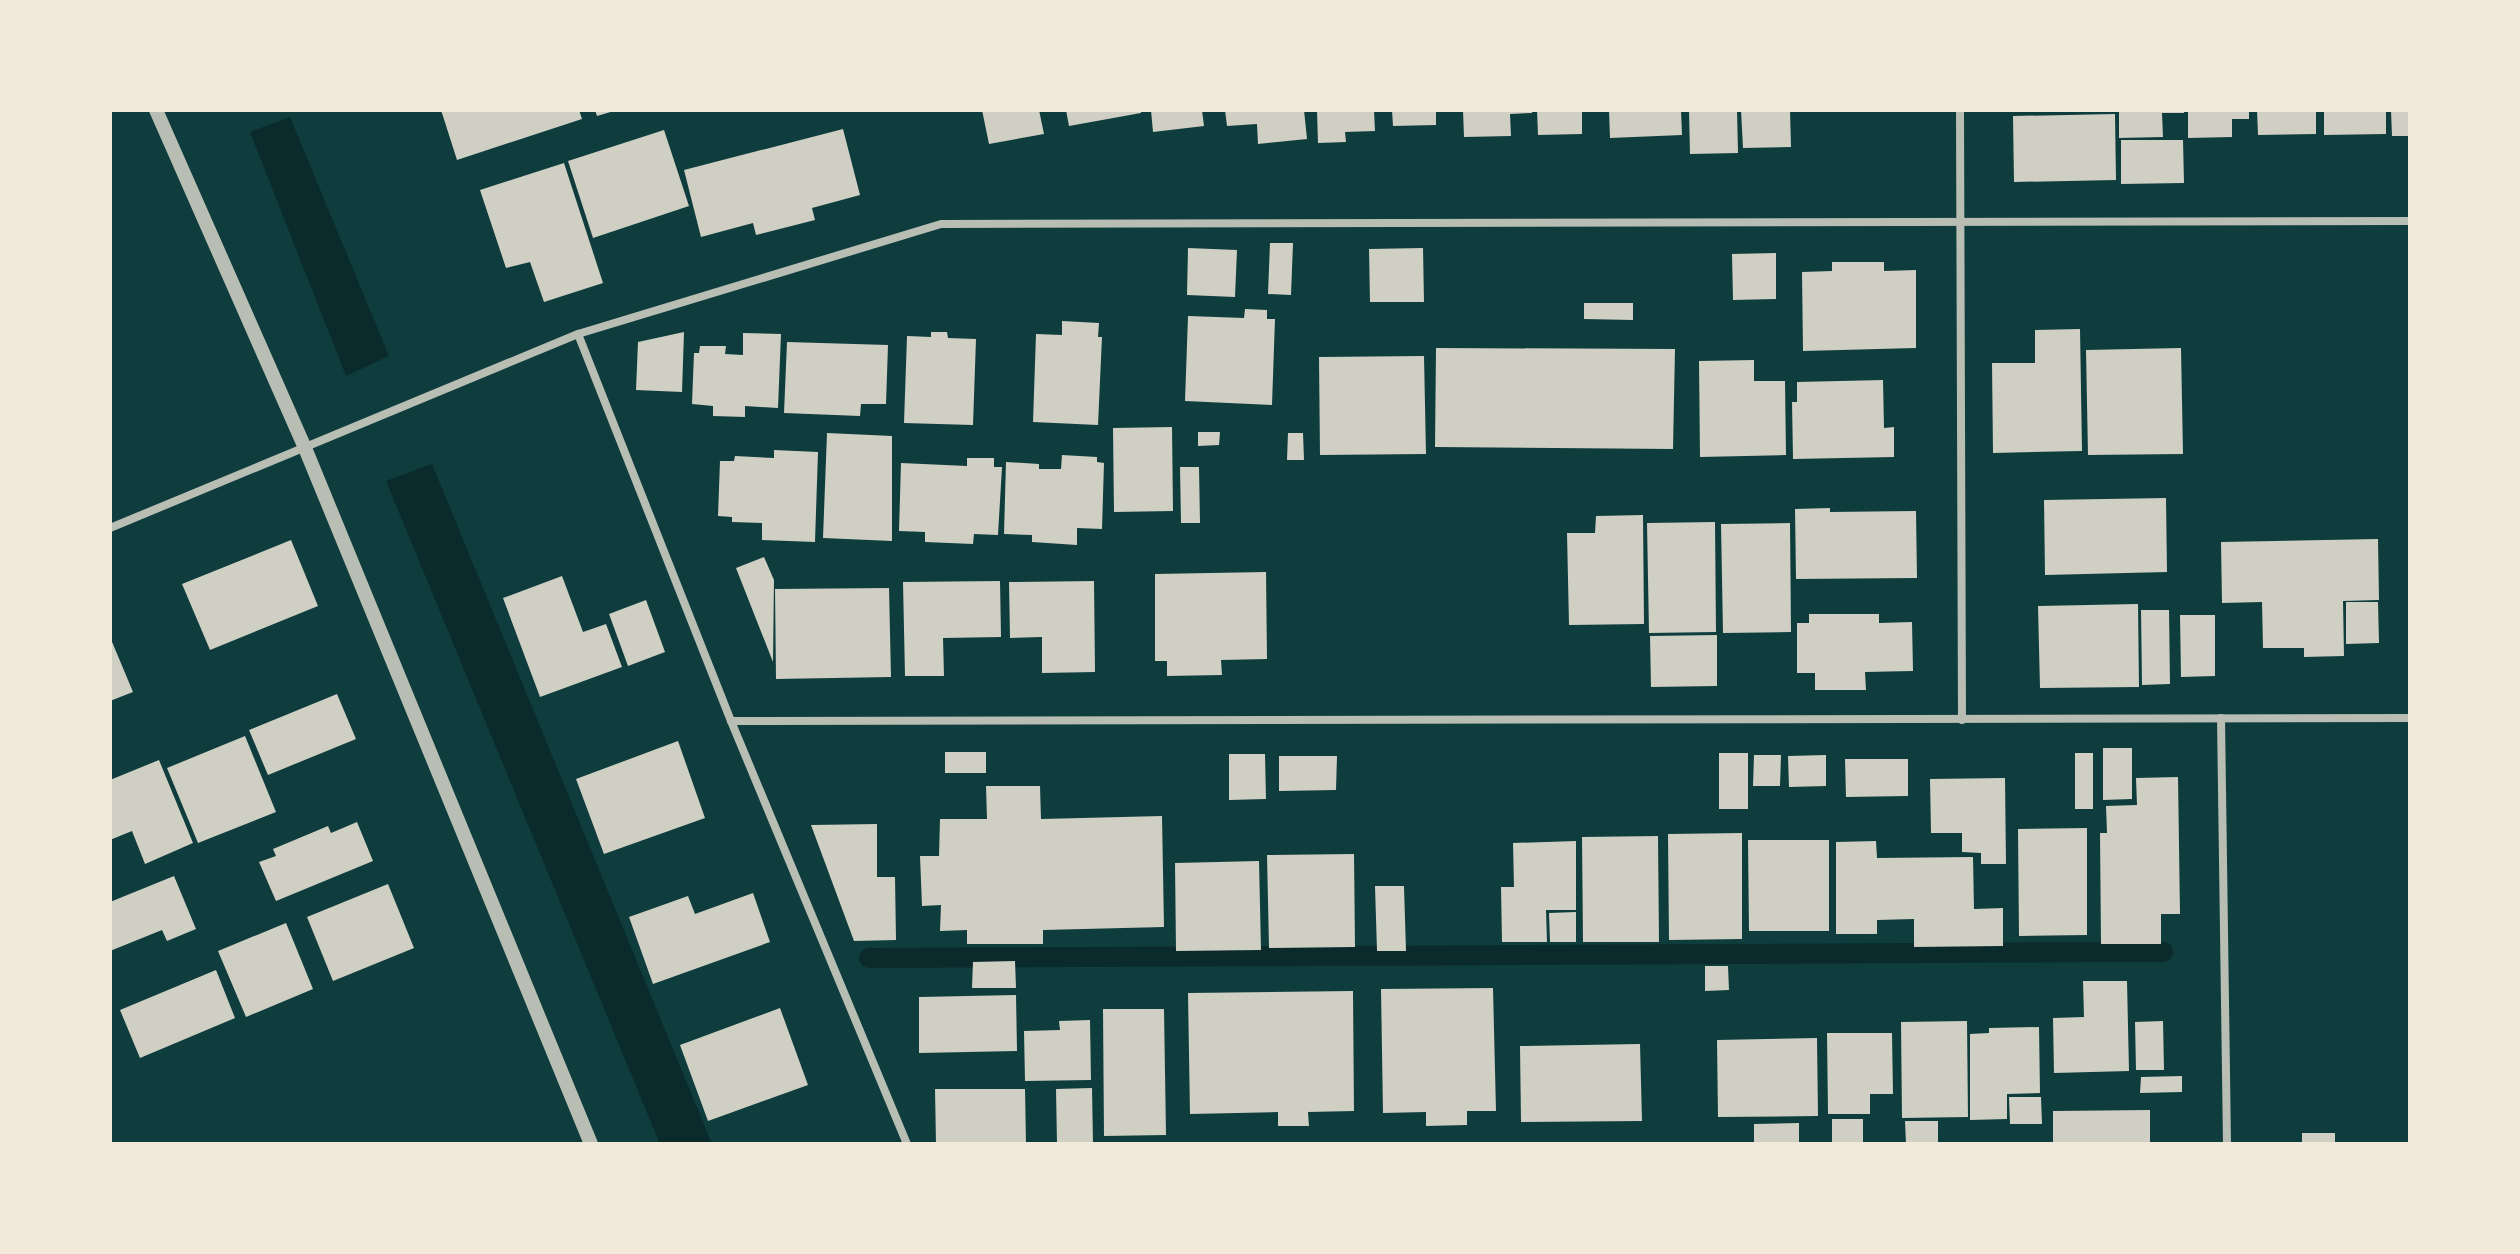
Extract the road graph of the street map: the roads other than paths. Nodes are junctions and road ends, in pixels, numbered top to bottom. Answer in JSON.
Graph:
{"nodes":[{"id":1,"x":156,"y":110,"type":"edge"},
{"id":2,"x":1960,"y":110,"type":"edge"},
{"id":3,"x":2410,"y":221,"type":"edge"},
{"id":4,"x":1960,"y":224,"type":"junction"},
{"id":5,"x":578,"y":334,"type":"junction"},
{"id":6,"x":305,"y":448,"type":"junction"},
{"id":7,"x":110,"y":528,"type":"edge"},
{"id":8,"x":2221,"y":718,"type":"junction"},
{"id":9,"x":2410,"y":718,"type":"edge"},
{"id":10,"x":1962,"y":720,"type":"junction"},
{"id":11,"x":731,"y":721,"type":"junction"},
{"id":12,"x":591,"y":1144,"type":"edge"},
{"id":13,"x":907,"y":1144,"type":"edge"},
{"id":14,"x":2227,"y":1144,"type":"edge"}],
"edges":[{"from":1,"to":6,"type":"street"},
{"from":2,"to":4,"type":"street"},
{"from":3,"to":4,"type":"street"},
{"from":4,"to":5,"type":"street"},
{"from":4,"to":10,"type":"street"},
{"from":5,"to":6,"type":"street"},
{"from":5,"to":11,"type":"street"},
{"from":6,"to":7,"type":"street"},
{"from":6,"to":12,"type":"street"},
{"from":8,"to":9,"type":"street"},
{"from":8,"to":10,"type":"street"},
{"from":8,"to":14,"type":"street"},
{"from":10,"to":11,"type":"street"},
{"from":11,"to":13,"type":"street"}]}
